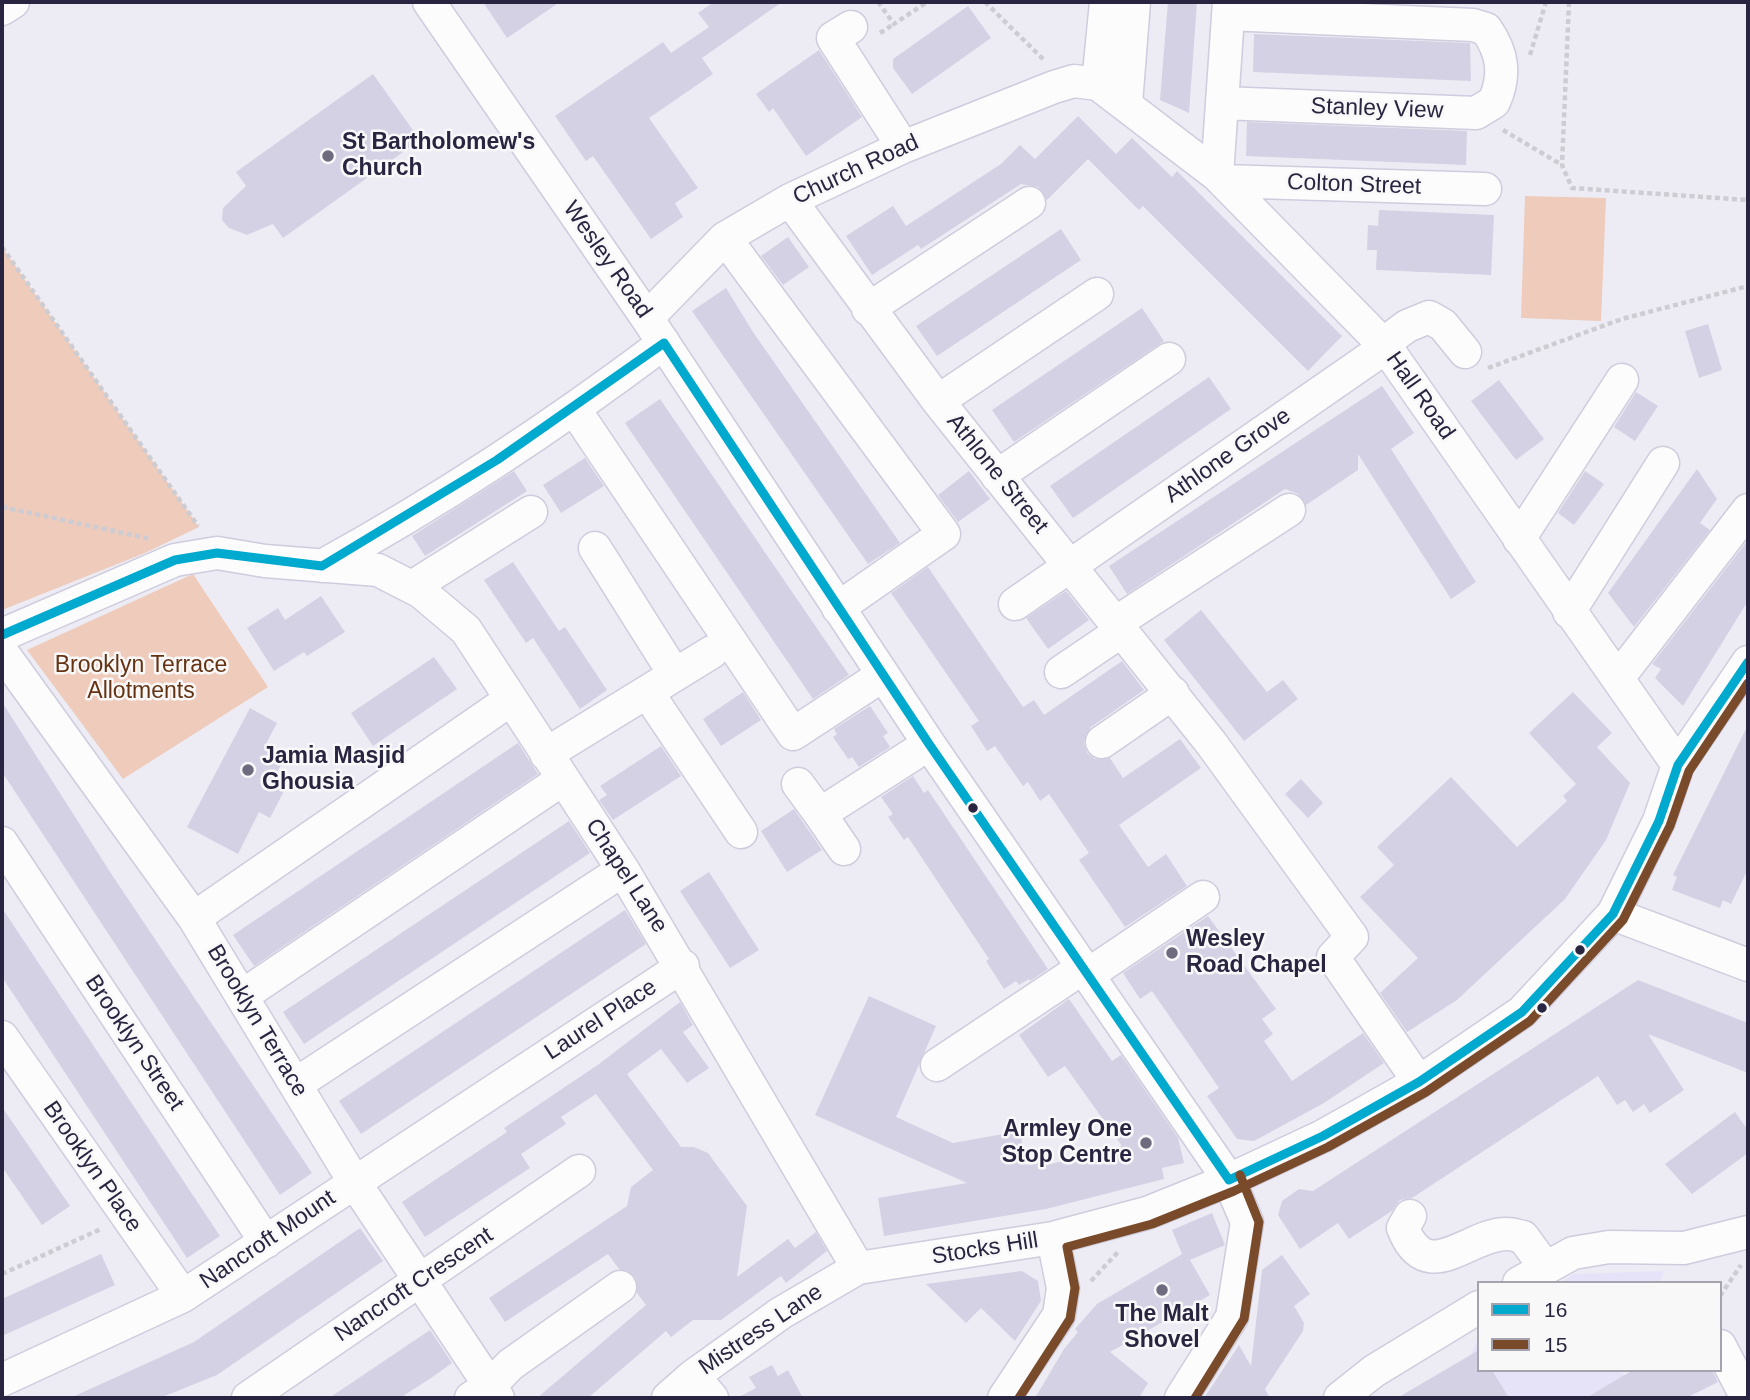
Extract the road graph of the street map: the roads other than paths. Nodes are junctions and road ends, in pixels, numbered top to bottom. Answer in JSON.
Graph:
{"nodes":[{"id":1,"x":13,"y":2,"type":"edge"},
{"id":2,"x":429,"y":2,"type":"edge"},
{"id":3,"x":1106,"y":2,"type":"edge"},
{"id":4,"x":1134,"y":2,"type":"edge"},
{"id":5,"x":1229,"y":8,"type":"edge"},
{"id":6,"x":2,"y":9,"type":"edge"},
{"id":7,"x":851,"y":27,"type":"dead end"},
{"id":8,"x":1084,"y":83,"type":"junction"},
{"id":9,"x":1222,"y":103,"type":"junction"},
{"id":10,"x":1126,"y":104,"type":"junction"},
{"id":11,"x":903,"y":147,"type":"junction"},
{"id":12,"x":1220,"y":178,"type":"junction"},
{"id":13,"x":1485,"y":189,"type":"dead end"},
{"id":14,"x":790,"y":200,"type":"junction"},
{"id":15,"x":1029,"y":203,"type":"dead end"},
{"id":16,"x":725,"y":238,"type":"junction"},
{"id":17,"x":1097,"y":294,"type":"dead end"},
{"id":18,"x":868,"y":309,"type":"junction"},
{"id":19,"x":655,"y":330,"type":"junction"},
{"id":20,"x":1385,"y":345,"type":"junction"},
{"id":21,"x":1169,"y":359,"type":"dead end"},
{"id":22,"x":1474,"y":361,"type":"road end"},
{"id":23,"x":1622,"y":380,"type":"dead end"},
{"id":24,"x":938,"y":401,"type":"junction"},
{"id":25,"x":575,"y":410,"type":"junction"},
{"id":26,"x":1663,"y":463,"type":"dead end"},
{"id":27,"x":997,"y":476,"type":"junction"},
{"id":28,"x":1289,"y":510,"type":"dead end"},
{"id":29,"x":1748,"y":510,"type":"edge"},
{"id":30,"x":531,"y":512,"type":"dead end"},
{"id":31,"x":1519,"y":539,"type":"junction"},
{"id":32,"x":594,"y":548,"type":"dead end"},
{"id":33,"x":322,"y":566,"type":"junction"},
{"id":34,"x":1070,"y":566,"type":"junction"},
{"id":35,"x":412,"y":587,"type":"junction"},
{"id":36,"x":1014,"y":604,"type":"dead end"},
{"id":37,"x":838,"y":608,"type":"junction"},
{"id":38,"x":1569,"y":612,"type":"junction"},
{"id":39,"x":1120,"y":626,"type":"junction"},
{"id":40,"x":2,"y":635,"type":"edge"},
{"id":41,"x":2,"y":652,"type":"edge"},
{"id":42,"x":712,"y":652,"type":"dead end"},
{"id":43,"x":1748,"y":662,"type":"edge"},
{"id":44,"x":1061,"y":673,"type":"dead end"},
{"id":45,"x":675,"y":675,"type":"junction"},
{"id":46,"x":883,"y":675,"type":"junction"},
{"id":47,"x":1618,"y":678,"type":"junction"},
{"id":48,"x":647,"y":692,"type":"junction"},
{"id":49,"x":1173,"y":693,"type":"junction"},
{"id":50,"x":510,"y":700,"type":"junction"},
{"id":51,"x":1102,"y":742,"type":"dead end"},
{"id":52,"x":929,"y":744,"type":"junction"},
{"id":53,"x":1678,"y":765,"type":"junction"},
{"id":54,"x":555,"y":767,"type":"junction"},
{"id":55,"x":798,"y":784,"type":"dead end"},
{"id":56,"x":820,"y":814,"type":"junction"},
{"id":57,"x":741,"y":832,"type":"dead end"},
{"id":58,"x":2,"y":843,"type":"edge"},
{"id":59,"x":844,"y":849,"type":"dead end"},
{"id":60,"x":624,"y":870,"type":"junction"},
{"id":61,"x":1203,"y":897,"type":"dead end"},
{"id":62,"x":1613,"y":914,"type":"junction"},
{"id":63,"x":194,"y":918,"type":"junction"},
{"id":64,"x":1746,"y":957,"type":"edge"},
{"id":65,"x":683,"y":966,"type":"junction"},
{"id":66,"x":1087,"y":970,"type":"junction"},
{"id":67,"x":242,"y":996,"type":"junction"},
{"id":68,"x":2,"y":1037,"type":"edge"},
{"id":69,"x":937,"y":1065,"type":"dead end"},
{"id":70,"x":519,"y":1073,"type":"joint"},
{"id":71,"x":1419,"y":1082,"type":"junction"},
{"id":72,"x":296,"y":1084,"type":"junction"},
{"id":73,"x":579,"y":1171,"type":"dead end"},
{"id":74,"x":1229,"y":1180,"type":"junction"},
{"id":75,"x":355,"y":1183,"type":"junction"},
{"id":76,"x":1410,"y":1216,"type":"dead end"},
{"id":77,"x":1748,"y":1232,"type":"edge"},
{"id":78,"x":1053,"y":1238,"type":"junction"},
{"id":79,"x":266,"y":1242,"type":"junction"},
{"id":80,"x":858,"y":1268,"type":"junction"},
{"id":81,"x":1532,"y":1275,"type":"edge"},
{"id":82,"x":419,"y":1282,"type":"junction"},
{"id":83,"x":620,"y":1287,"type":"dead end"},
{"id":84,"x":183,"y":1296,"type":"junction"},
{"id":85,"x":1477,"y":1308,"type":"edge"},
{"id":86,"x":1722,"y":1350,"type":"edge"},
{"id":87,"x":2,"y":1380,"type":"edge"},
{"id":88,"x":703,"y":1387,"type":"edge"},
{"id":89,"x":486,"y":1394,"type":"edge"},
{"id":90,"x":248,"y":1398,"type":"edge"},
{"id":91,"x":668,"y":1398,"type":"edge"},
{"id":92,"x":1004,"y":1398,"type":"edge"},
{"id":93,"x":1181,"y":1398,"type":"edge"},
{"id":94,"x":1340,"y":1398,"type":"edge"},
{"id":95,"x":1747,"y":1398,"type":"edge"}],
"edges":[{"from":1,"to":6,"type":"street"},
{"from":2,"to":19,"type":"street","name":"Wesley Road"},
{"from":3,"to":8,"type":"street"},
{"from":4,"to":10,"type":"street"},
{"from":5,"to":9,"type":"street"},
{"from":5,"to":9,"type":"street","name":"Stanley View"},
{"from":7,"to":11,"type":"street"},
{"from":8,"to":10,"type":"street","name":"Hall Road"},
{"from":8,"to":11,"type":"street","name":"Church Road"},
{"from":9,"to":12,"type":"street"},
{"from":10,"to":12,"type":"street","name":"Hall Road"},
{"from":11,"to":14,"type":"street","name":"Church Road"},
{"from":12,"to":13,"type":"street","name":"Colton Street"},
{"from":12,"to":20,"type":"street","name":"Hall Road"},
{"from":14,"to":16,"type":"street","name":"Church Road"},
{"from":14,"to":18,"type":"street","name":"Athlone Street"},
{"from":15,"to":18,"type":"street"},
{"from":16,"to":19,"type":"street","name":"Church Road"},
{"from":16,"to":37,"type":"street"},
{"from":17,"to":24,"type":"street"},
{"from":18,"to":24,"type":"street","name":"Athlone Street"},
{"from":19,"to":25,"type":"street","name":"Church Road"},
{"from":19,"to":37,"type":"street","name":"Wesley Road"},
{"from":20,"to":22,"type":"street","name":"Athlone Grove"},
{"from":20,"to":31,"type":"street","name":"Hall Road"},
{"from":20,"to":34,"type":"street","name":"Athlone Grove"},
{"from":21,"to":27,"type":"street"},
{"from":23,"to":31,"type":"street"},
{"from":24,"to":27,"type":"street","name":"Athlone Street"},
{"from":25,"to":33,"type":"street","name":"Church Road"},
{"from":25,"to":46,"type":"street"},
{"from":26,"to":38,"type":"street"},
{"from":27,"to":34,"type":"street","name":"Athlone Street"},
{"from":28,"to":39,"type":"street"},
{"from":29,"to":47,"type":"street"},
{"from":30,"to":35,"type":"street"},
{"from":31,"to":38,"type":"street","name":"Hall Road"},
{"from":32,"to":45,"type":"street"},
{"from":33,"to":35,"type":"street","name":"Chapel Lane"},
{"from":33,"to":40,"type":"street","name":"Chapel Lane"},
{"from":34,"to":36,"type":"street","name":"Athlone Grove"},
{"from":34,"to":39,"type":"street","name":"Athlone Street"},
{"from":35,"to":50,"type":"street","name":"Chapel Lane"},
{"from":37,"to":46,"type":"street","name":"Wesley Road"},
{"from":38,"to":47,"type":"street","name":"Hall Road"},
{"from":39,"to":44,"type":"street"},
{"from":39,"to":49,"type":"street","name":"Athlone Street"},
{"from":41,"to":63,"type":"street","name":"Brooklyn Terrace"},
{"from":42,"to":45,"type":"street"},
{"from":43,"to":53,"type":"street","name":"Stocks Hill"},
{"from":45,"to":48,"type":"street"},
{"from":46,"to":52,"type":"street","name":"Wesley Road"},
{"from":47,"to":53,"type":"street","name":"Hall Road"},
{"from":48,"to":54,"type":"street"},
{"from":48,"to":57,"type":"street"},
{"from":49,"to":51,"type":"street"},
{"from":49,"to":71,"type":"street","name":"Athlone Street"},
{"from":50,"to":54,"type":"street","name":"Chapel Lane"},
{"from":50,"to":63,"type":"street"},
{"from":52,"to":56,"type":"street"},
{"from":52,"to":66,"type":"street","name":"Wesley Road"},
{"from":53,"to":62,"type":"street","name":"Stocks Hill"},
{"from":54,"to":60,"type":"street","name":"Chapel Lane"},
{"from":54,"to":67,"type":"street"},
{"from":55,"to":56,"type":"street"},
{"from":56,"to":59,"type":"street"},
{"from":58,"to":79,"type":"street","name":"Brooklyn Street"},
{"from":60,"to":65,"type":"street","name":"Chapel Lane"},
{"from":60,"to":72,"type":"street"},
{"from":61,"to":66,"type":"street"},
{"from":62,"to":64,"type":"street"},
{"from":62,"to":71,"type":"street","name":"Stocks Hill"},
{"from":63,"to":67,"type":"street","name":"Brooklyn Terrace"},
{"from":65,"to":70,"type":"street","name":"Laurel Place"},
{"from":65,"to":80,"type":"street","name":"Chapel Lane"},
{"from":66,"to":69,"type":"street"},
{"from":66,"to":74,"type":"street","name":"Wesley Road"},
{"from":67,"to":72,"type":"street","name":"Brooklyn Terrace"},
{"from":68,"to":84,"type":"street","name":"Brooklyn Place"},
{"from":70,"to":75,"type":"street","name":"Nancroft Mount"},
{"from":71,"to":74,"type":"street","name":"Stocks Hill"},
{"from":72,"to":75,"type":"street","name":"Brooklyn Terrace"},
{"from":73,"to":82,"type":"street","name":"Nancroft Crescent"},
{"from":74,"to":78,"type":"street","name":"Stocks Hill"},
{"from":74,"to":93,"type":"street","name":"Wesley Road"},
{"from":75,"to":79,"type":"street","name":"Nancroft Mount"},
{"from":75,"to":82,"type":"street","name":"Brooklyn Terrace"},
{"from":76,"to":81,"type":"street"},
{"from":77,"to":81,"type":"street"},
{"from":78,"to":80,"type":"street","name":"Stocks Hill"},
{"from":78,"to":92,"type":"street"},
{"from":79,"to":84,"type":"street","name":"Nancroft Mount"},
{"from":80,"to":88,"type":"street","name":"Mistress Lane"},
{"from":82,"to":89,"type":"street","name":"Brooklyn Terrace"},
{"from":82,"to":90,"type":"street","name":"Nancroft Crescent"},
{"from":83,"to":89,"type":"street"},
{"from":84,"to":87,"type":"street","name":"Nancroft Mount"},
{"from":85,"to":94,"type":"street"},
{"from":86,"to":95,"type":"street"},
{"from":88,"to":91,"type":"street","name":"Mistress Lane"}]}
